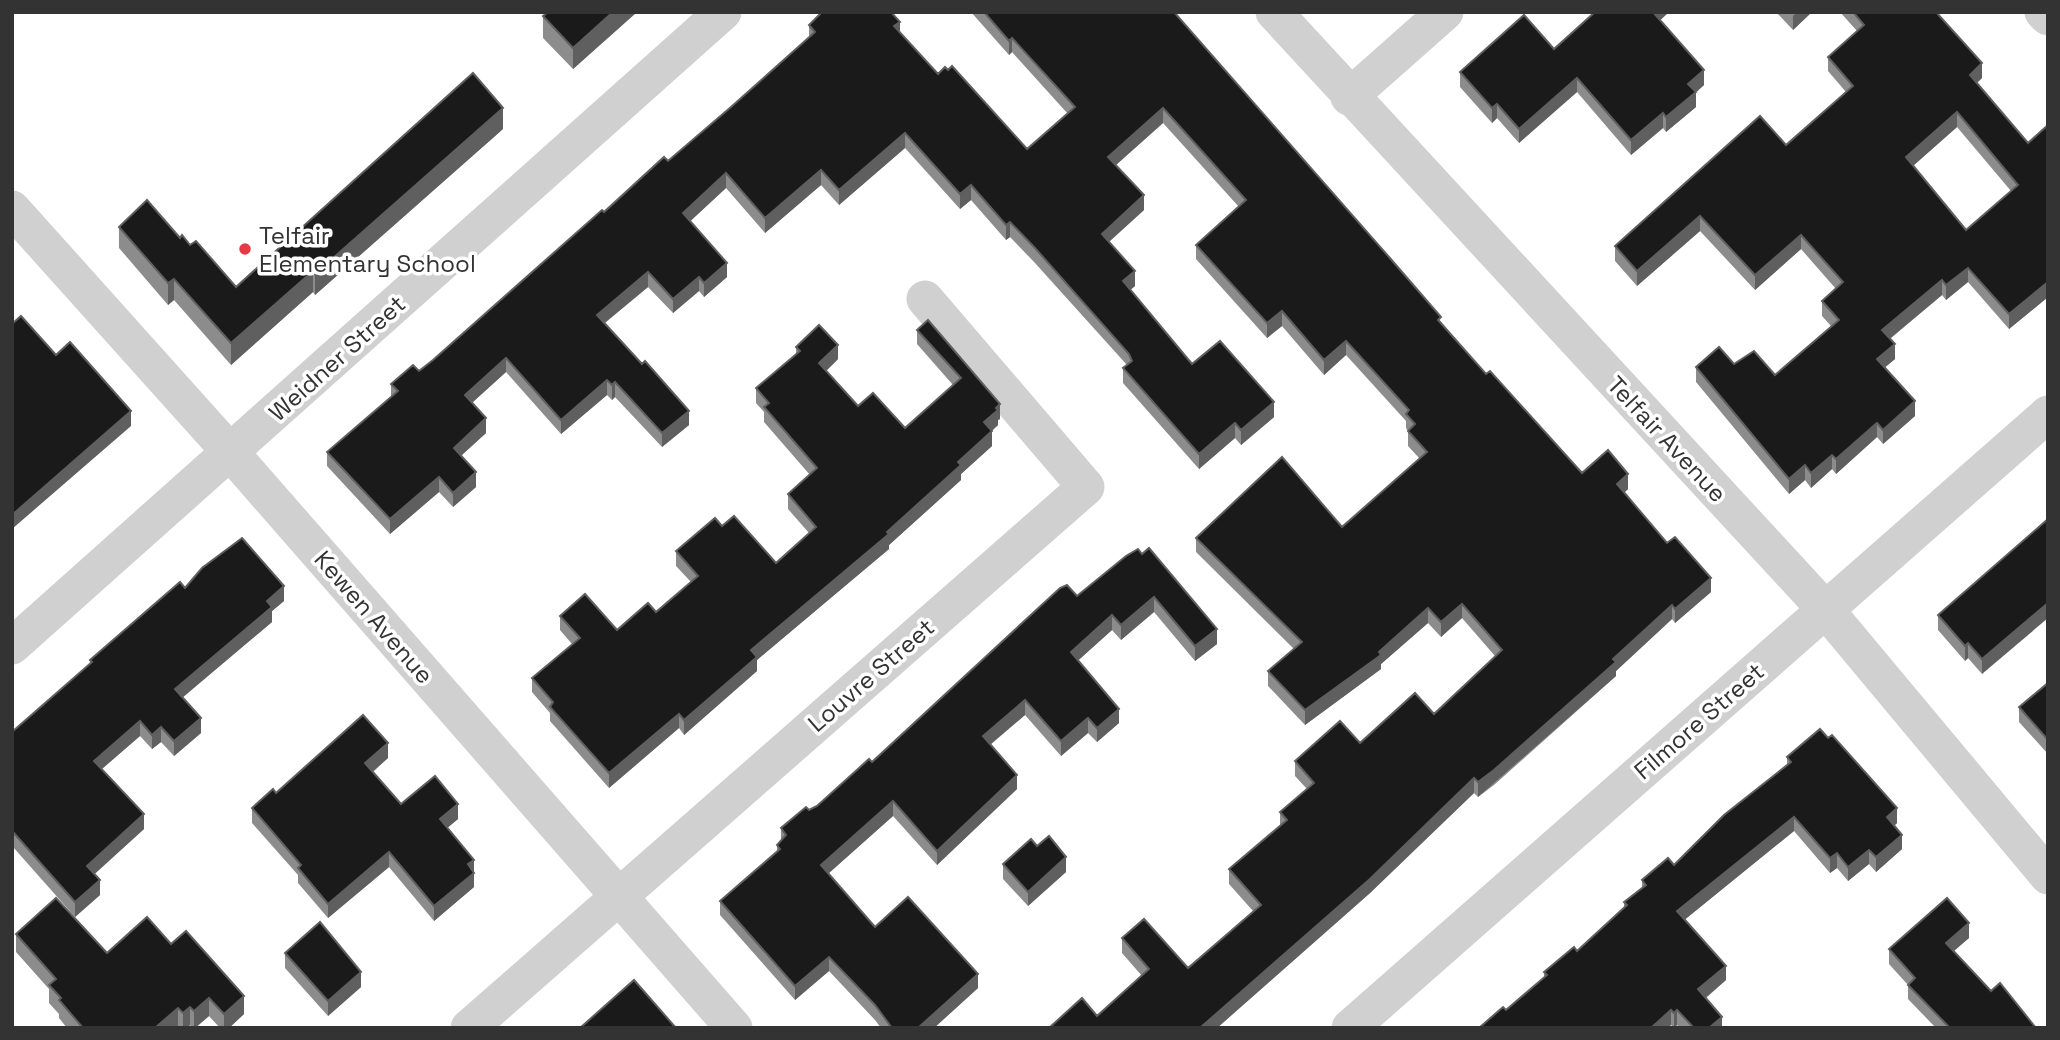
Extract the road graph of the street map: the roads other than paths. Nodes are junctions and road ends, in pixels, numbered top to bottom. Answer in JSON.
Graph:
{"nodes":[{"id":1,"x":723,"y":12,"type":"edge"},
{"id":2,"x":1274,"y":12,"type":"edge"},
{"id":3,"x":1445,"y":12,"type":"edge"},
{"id":4,"x":2043,"y":12,"type":"edge"},
{"id":5,"x":2048,"y":17,"type":"edge"},
{"id":6,"x":1349,"y":97,"type":"junction"},
{"id":7,"x":12,"y":209,"type":"edge"},
{"id":8,"x":925,"y":299,"type":"dead end"},
{"id":9,"x":2048,"y":414,"type":"edge"},
{"id":10,"x":231,"y":453,"type":"junction"},
{"id":11,"x":1825,"y":609,"type":"junction"},
{"id":12,"x":12,"y":646,"type":"edge"},
{"id":13,"x":2048,"y":876,"type":"edge"},
{"id":14,"x":619,"y":896,"type":"junction"},
{"id":15,"x":469,"y":1028,"type":"edge"},
{"id":16,"x":734,"y":1028,"type":"edge"},
{"id":17,"x":1349,"y":1028,"type":"edge"}],
"edges":[{"from":1,"to":10,"type":"street","name":"Weidner Street"},
{"from":2,"to":6,"type":"street","name":"Telfair Avenue"},
{"from":3,"to":6,"type":"street"},
{"from":4,"to":5,"type":"street"},
{"from":6,"to":11,"type":"street","name":"Telfair Avenue"},
{"from":7,"to":10,"type":"street","name":"Kewen Avenue"},
{"from":8,"to":14,"type":"street","name":"Louvre Street"},
{"from":9,"to":11,"type":"street","name":"Filmore Street"},
{"from":10,"to":12,"type":"street","name":"Weidner Street"},
{"from":10,"to":14,"type":"street","name":"Kewen Avenue"},
{"from":11,"to":13,"type":"street","name":"Telfair Avenue"},
{"from":11,"to":17,"type":"street","name":"Filmore Street"},
{"from":14,"to":15,"type":"street","name":"Louvre Street"},
{"from":14,"to":16,"type":"street","name":"Kewen Avenue"}]}
